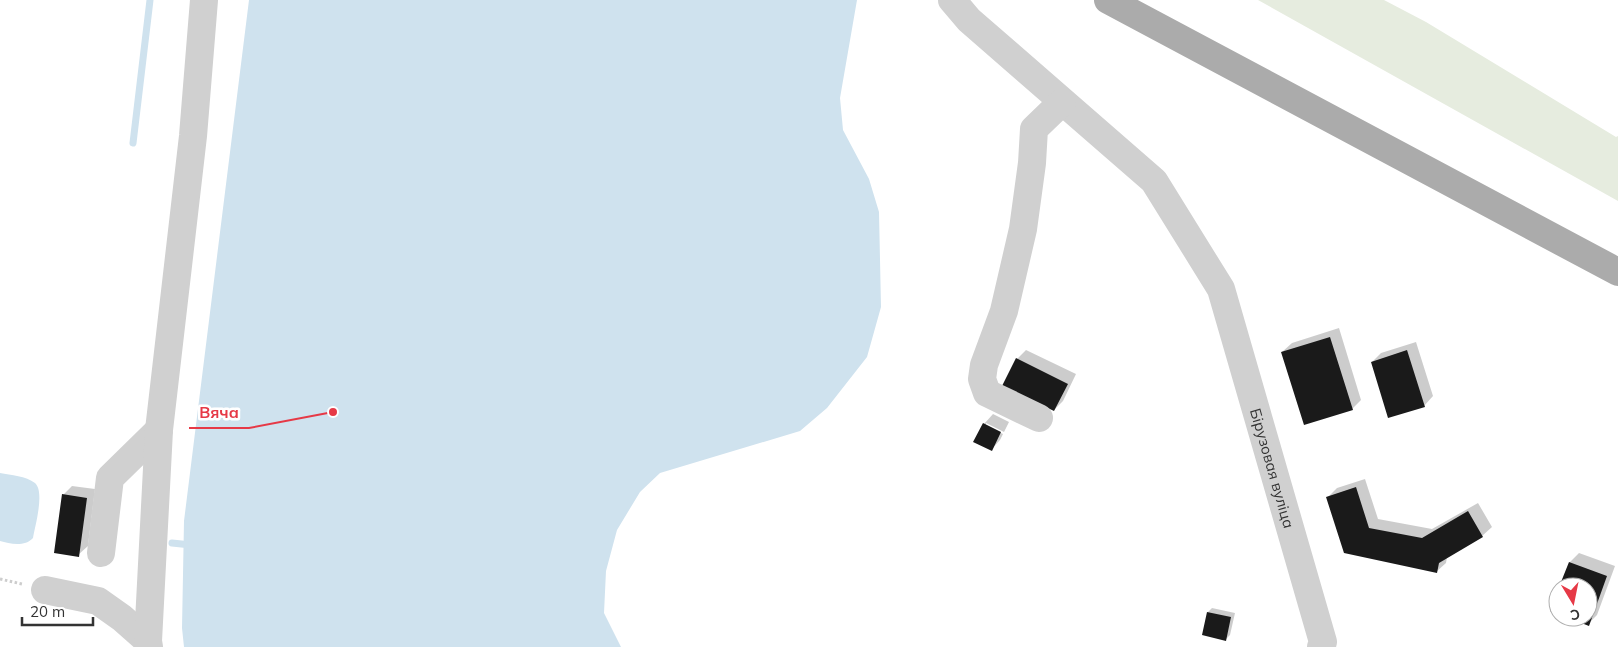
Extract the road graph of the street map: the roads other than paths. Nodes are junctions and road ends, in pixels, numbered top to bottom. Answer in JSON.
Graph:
{"nodes":[{"id":1,"x":204,"y":0,"type":"edge"},
{"id":2,"x":952,"y":0,"type":"edge"},
{"id":3,"x":1108,"y":0,"type":"edge"},
{"id":4,"x":1062,"y":102,"type":"junction"},
{"id":5,"x":1618,"y":272,"type":"edge"},
{"id":6,"x":1039,"y":418,"type":"dead end"},
{"id":7,"x":159,"y":430,"type":"junction"},
{"id":8,"x":101,"y":553,"type":"dead end"},
{"id":9,"x":45,"y":590,"type":"dead end"},
{"id":10,"x":149,"y":644,"type":"edge"},
{"id":11,"x":1328,"y":645,"type":"edge"}],
"edges":[{"from":1,"to":7,"type":"street"},
{"from":2,"to":4,"type":"street","name":"Бірузовая вуліца"},
{"from":3,"to":5,"type":"main road"},
{"from":4,"to":6,"type":"street"},
{"from":4,"to":11,"type":"street","name":"Бірузовая вуліца"},
{"from":7,"to":8,"type":"street"},
{"from":7,"to":10,"type":"street"},
{"from":9,"to":10,"type":"street"}]}
